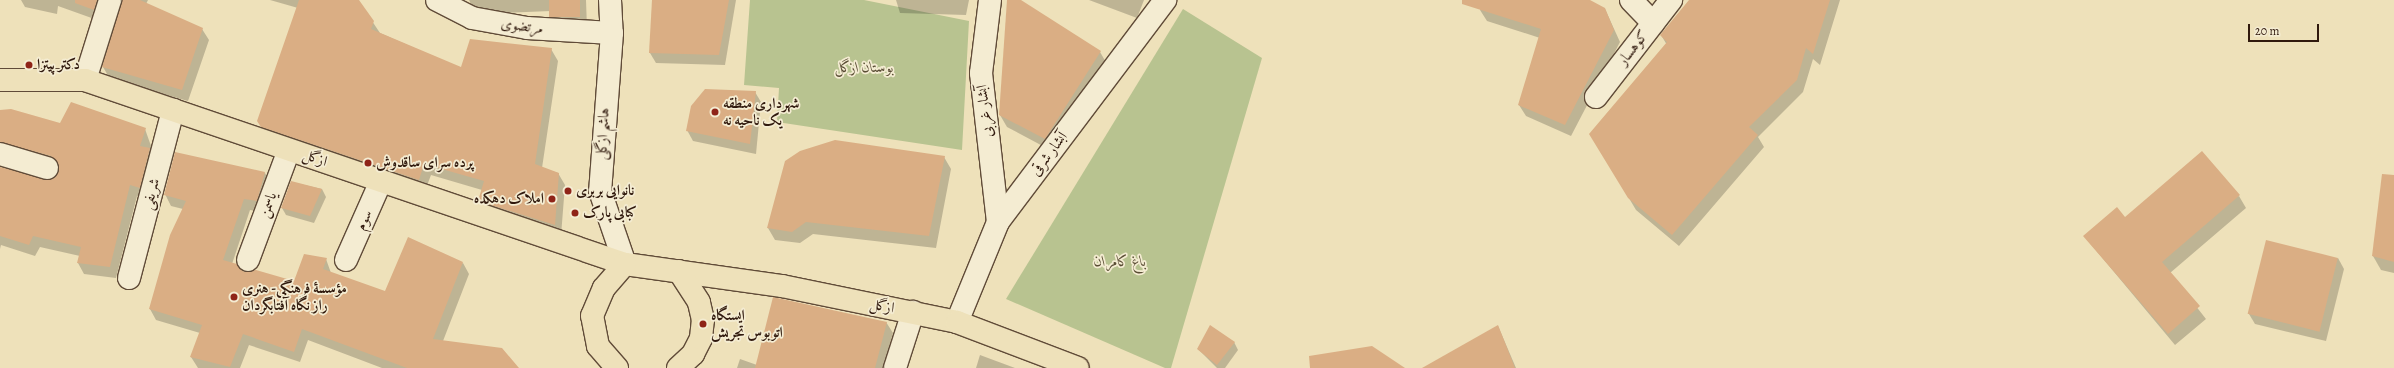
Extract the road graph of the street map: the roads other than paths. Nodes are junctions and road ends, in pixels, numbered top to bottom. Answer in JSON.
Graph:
{"nodes":[{"id":1,"x":110,"y":0,"type":"edge"},
{"id":2,"x":437,"y":0,"type":"edge"},
{"id":3,"x":610,"y":0,"type":"edge"},
{"id":4,"x":990,"y":0,"type":"edge"},
{"id":5,"x":1165,"y":0,"type":"edge"},
{"id":6,"x":1631,"y":0,"type":"edge"},
{"id":7,"x":1671,"y":0,"type":"edge"},
{"id":8,"x":1653,"y":23,"type":"junction"},
{"id":9,"x":612,"y":33,"type":"junction"},
{"id":10,"x":0,"y":80,"type":"edge"},
{"id":11,"x":85,"y":80,"type":"junction"},
{"id":12,"x":1596,"y":97,"type":"dead end"},
{"id":13,"x":173,"y":110,"type":"junction"},
{"id":14,"x":289,"y":150,"type":"junction"},
{"id":15,"x":0,"y":154,"type":"edge"},
{"id":16,"x":47,"y":168,"type":"dead end"},
{"id":17,"x":381,"y":181,"type":"junction"},
{"id":18,"x":998,"y":222,"type":"junction"},
{"id":19,"x":248,"y":260,"type":"dead end"},
{"id":20,"x":346,"y":260,"type":"dead end"},
{"id":21,"x":625,"y":264,"type":"junction"},
{"id":22,"x":679,"y":271,"type":"junction"},
{"id":23,"x":129,"y":278,"type":"dead end"},
{"id":24,"x":913,"y":312,"type":"junction"},
{"id":25,"x":957,"y":322,"type":"junction"},
{"id":26,"x":617,"y":368,"type":"edge"},
{"id":27,"x":678,"y":368,"type":"edge"},
{"id":28,"x":895,"y":368,"type":"edge"},
{"id":29,"x":1078,"y":368,"type":"edge"}],
"edges":[{"from":1,"to":11,"type":"street"},
{"from":2,"to":9,"type":"street","name":"مرتضوی"},
{"from":3,"to":9,"type":"street","name":"هاشم ازگلی"},
{"from":4,"to":18,"type":"street","name":"آبشار غربی"},
{"from":5,"to":18,"type":"street","name":"آبشار شرقی"},
{"from":6,"to":8,"type":"street"},
{"from":7,"to":8,"type":"street","name":"کوهسار"},
{"from":8,"to":12,"type":"street","name":"کوهسار"},
{"from":9,"to":21,"type":"street","name":"هاشم ازگلی"},
{"from":10,"to":11,"type":"main road","name":"ازگل"},
{"from":11,"to":13,"type":"main road","name":"ازگل"},
{"from":13,"to":14,"type":"main road","name":"ازگل"},
{"from":13,"to":23,"type":"street","name":"شریفی"},
{"from":14,"to":17,"type":"main road","name":"ازگل"},
{"from":14,"to":19,"type":"street","name":"یاسمن"},
{"from":15,"to":16,"type":"street"},
{"from":17,"to":20,"type":"street","name":"سوم"},
{"from":17,"to":21,"type":"main road","name":"ازگل"},
{"from":18,"to":25,"type":"street","name":"آبشار شرقی"},
{"from":21,"to":22,"type":"main road","name":"ازگل"},
{"from":21,"to":26,"type":"main road"},
{"from":22,"to":24,"type":"main road","name":"ازگل"},
{"from":22,"to":27,"type":"main road"},
{"from":24,"to":25,"type":"main road","name":"ازگل"},
{"from":24,"to":28,"type":"street"},
{"from":25,"to":29,"type":"main road","name":"ازگل"}]}
